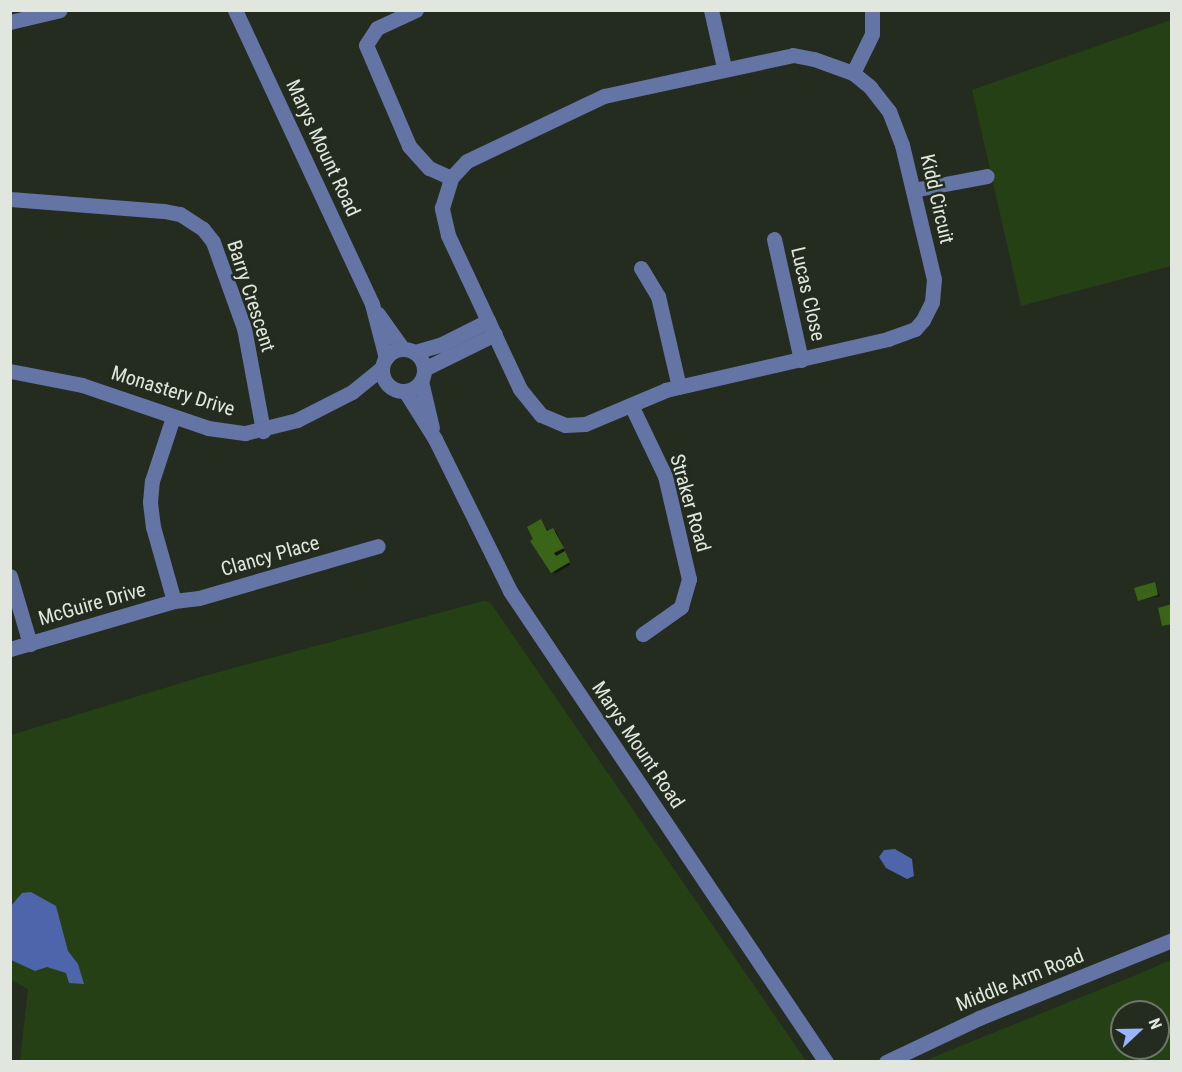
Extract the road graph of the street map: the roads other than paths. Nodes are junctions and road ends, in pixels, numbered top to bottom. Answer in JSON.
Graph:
{"nodes":[{"id":1,"x":60,"y":10,"type":"edge"},
{"id":2,"x":235,"y":10,"type":"edge"},
{"id":3,"x":416,"y":10,"type":"edge"},
{"id":4,"x":711,"y":10,"type":"edge"},
{"id":5,"x":872,"y":10,"type":"edge"},
{"id":6,"x":10,"y":22,"type":"edge"},
{"id":7,"x":724,"y":67,"type":"junction"},
{"id":8,"x":853,"y":73,"type":"junction"},
{"id":9,"x":987,"y":176,"type":"dead end"},
{"id":10,"x":451,"y":178,"type":"junction"},
{"id":11,"x":913,"y":190,"type":"junction"},
{"id":12,"x":10,"y":199,"type":"edge"},
{"id":13,"x":774,"y":238,"type":"dead end"},
{"id":14,"x":641,"y":268,"type":"dead end"},
{"id":15,"x":372,"y":304,"type":"junction"},
{"id":16,"x":491,"y":328,"type":"junction"},
{"id":17,"x":409,"y":350,"type":"junction"},
{"id":18,"x":801,"y":360,"type":"junction"},
{"id":19,"x":384,"y":363,"type":"junction"},
{"id":20,"x":10,"y":371,"type":"edge"},
{"id":21,"x":423,"y":375,"type":"junction"},
{"id":22,"x":679,"y":387,"type":"junction"},
{"id":23,"x":398,"y":388,"type":"junction"},
{"id":24,"x":352,"y":392,"type":"junction"},
{"id":25,"x":631,"y":405,"type":"junction"},
{"id":26,"x":173,"y":417,"type":"junction"},
{"id":27,"x":263,"y":431,"type":"junction"},
{"id":28,"x":435,"y":439,"type":"junction"},
{"id":29,"x":378,"y":546,"type":"dead end"},
{"id":30,"x":10,"y":576,"type":"edge"},
{"id":31,"x":174,"y":601,"type":"junction"},
{"id":32,"x":643,"y":634,"type":"dead end"},
{"id":33,"x":30,"y":644,"type":"junction"},
{"id":34,"x":10,"y":650,"type":"edge"},
{"id":35,"x":1172,"y":940,"type":"edge"},
{"id":36,"x":826,"y":1062,"type":"edge"},
{"id":37,"x":886,"y":1062,"type":"edge"}],
"edges":[{"from":1,"to":6,"type":"street"},
{"from":2,"to":15,"type":"street","name":"Marys Mount Road"},
{"from":3,"to":10,"type":"street"},
{"from":4,"to":7,"type":"street"},
{"from":5,"to":8,"type":"street"},
{"from":7,"to":8,"type":"street","name":"Kidd Circuit"},
{"from":7,"to":10,"type":"street","name":"Kidd Circuit"},
{"from":8,"to":11,"type":"street","name":"Kidd Circuit"},
{"from":9,"to":11,"type":"street"},
{"from":10,"to":16,"type":"street","name":"Kidd Circuit"},
{"from":11,"to":18,"type":"street","name":"Kidd Circuit"},
{"from":12,"to":27,"type":"street","name":"Barry Crescent"},
{"from":13,"to":18,"type":"street","name":"Lucas Close"},
{"from":14,"to":22,"type":"street"},
{"from":15,"to":17,"type":"street","name":"Marys Mount Road"},
{"from":15,"to":19,"type":"street","name":"Marys Mount Road"},
{"from":16,"to":17,"type":"street","name":"Monastery Drive"},
{"from":16,"to":21,"type":"street"},
{"from":16,"to":25,"type":"street","name":"Kidd Circuit"},
{"from":17,"to":19,"type":"street","name":"Monastery Drive"},
{"from":17,"to":21,"type":"street","name":"Marys Mount Road"},
{"from":18,"to":22,"type":"street","name":"Kidd Circuit"},
{"from":19,"to":23,"type":"street","name":"Marys Mount Road"},
{"from":19,"to":24,"type":"street","name":"Monastery Drive"},
{"from":20,"to":26,"type":"street","name":"Monastery Drive"},
{"from":21,"to":23,"type":"street"},
{"from":21,"to":28,"type":"street","name":"Marys Mount Road"},
{"from":22,"to":25,"type":"street","name":"Kidd Circuit"},
{"from":23,"to":24,"type":"street","name":"Monastery Drive"},
{"from":23,"to":28,"type":"street","name":"Marys Mount Road"},
{"from":24,"to":27,"type":"street","name":"Monastery Drive"},
{"from":25,"to":32,"type":"street","name":"Straker Road"},
{"from":26,"to":27,"type":"street","name":"Monastery Drive"},
{"from":26,"to":31,"type":"street","name":"McGuire Drive"},
{"from":28,"to":36,"type":"street","name":"Marys Mount Road"},
{"from":29,"to":31,"type":"street","name":"Clancy Place"},
{"from":30,"to":33,"type":"street"},
{"from":31,"to":33,"type":"street","name":"McGuire Drive"},
{"from":33,"to":34,"type":"street","name":"McGuire Drive"},
{"from":35,"to":37,"type":"street","name":"Middle Arm Road"}]}
